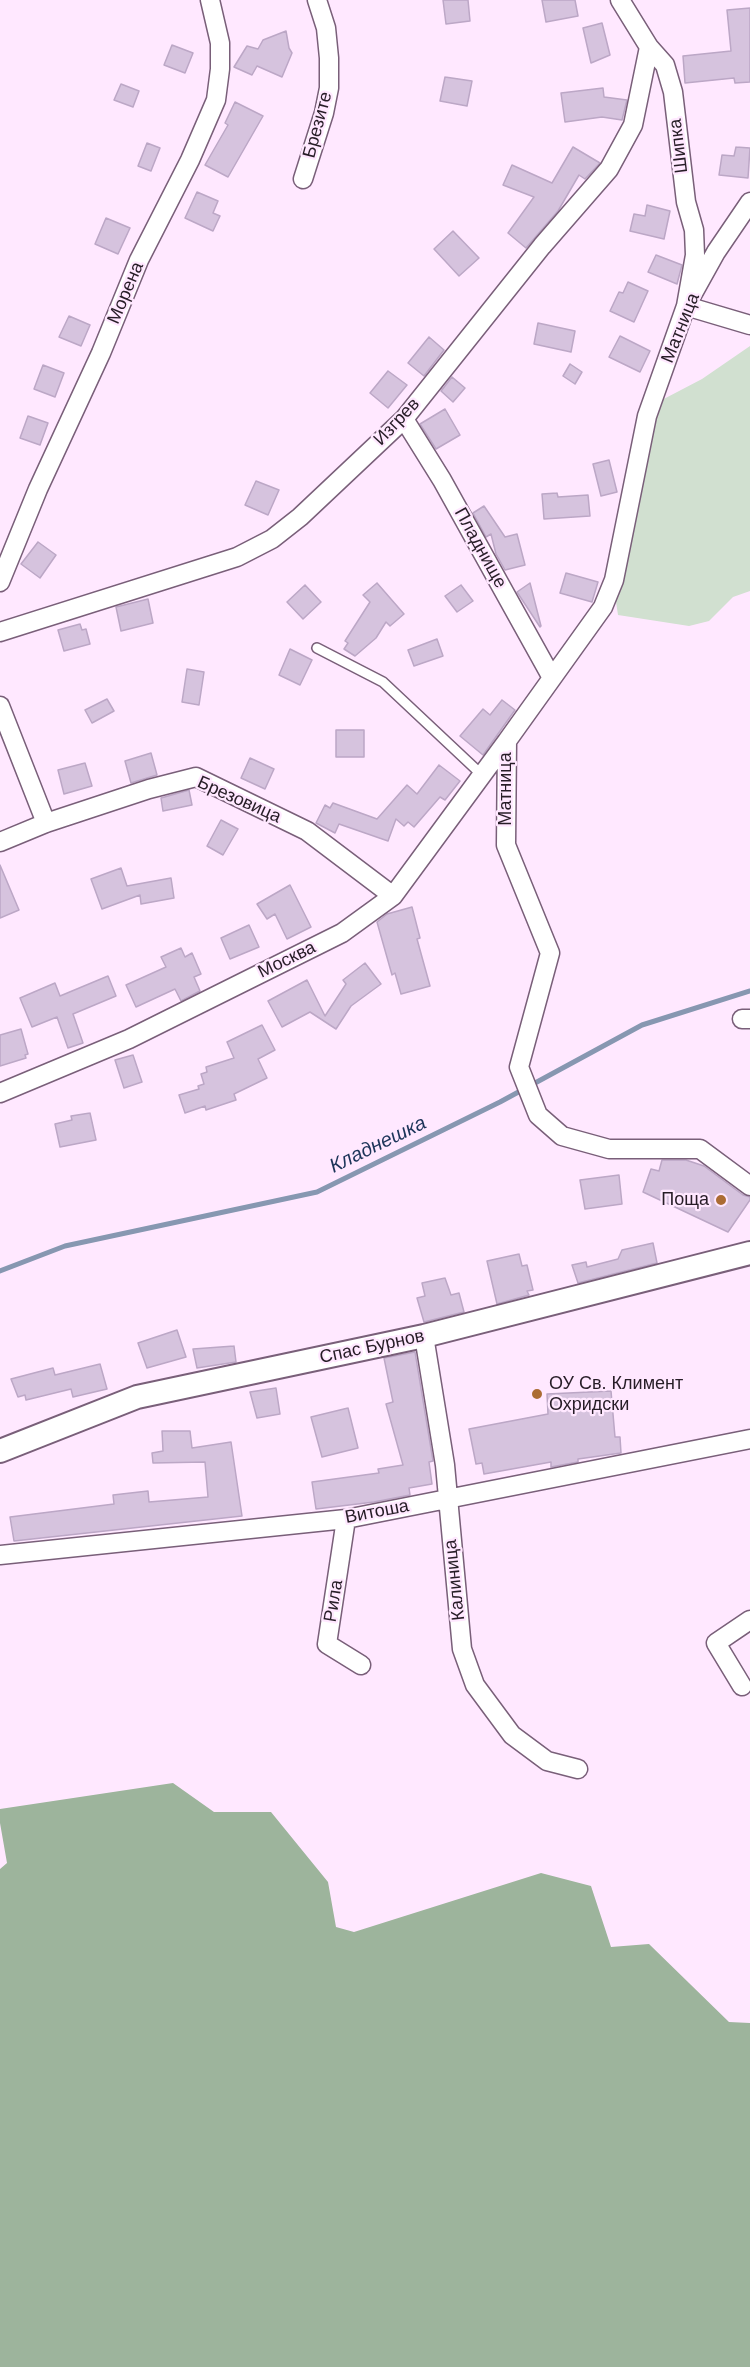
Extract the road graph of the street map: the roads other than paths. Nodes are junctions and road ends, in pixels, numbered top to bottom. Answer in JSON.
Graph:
{"nodes":[{"id":1,"x":210,"y":0,"type":"edge"},
{"id":2,"x":317,"y":0,"type":"edge"},
{"id":3,"x":620,"y":0,"type":"edge"},
{"id":4,"x":649,"y":47,"type":"junction"},
{"id":5,"x":303,"y":179,"type":"dead end"},
{"id":6,"x":750,"y":202,"type":"edge"},
{"id":7,"x":686,"y":306,"type":"junction"},
{"id":8,"x":750,"y":325,"type":"edge"},
{"id":9,"x":404,"y":419,"type":"junction"},
{"id":10,"x":0,"y":582,"type":"edge"},
{"id":11,"x":0,"y":632,"type":"edge"},
{"id":12,"x":317,"y":648,"type":"dead end"},
{"id":13,"x":552,"y":678,"type":"junction"},
{"id":14,"x":0,"y":706,"type":"edge"},
{"id":15,"x":507,"y":741,"type":"junction"},
{"id":16,"x":482,"y":775,"type":"junction"},
{"id":17,"x":46,"y":823,"type":"junction"},
{"id":18,"x":0,"y":842,"type":"edge"},
{"id":19,"x":393,"y":896,"type":"junction"},
{"id":20,"x":0,"y":1093,"type":"edge"},
{"id":21,"x":750,"y":1186,"type":"edge"},
{"id":22,"x":749,"y":1253,"type":"edge"},
{"id":23,"x":424,"y":1336,"type":"junction"},
{"id":24,"x":750,"y":1439,"type":"edge"},
{"id":25,"x":0,"y":1451,"type":"edge"},
{"id":26,"x":447,"y":1499,"type":"junction"},
{"id":27,"x":346,"y":1519,"type":"junction"},
{"id":28,"x":0,"y":1555,"type":"edge"},
{"id":29,"x":750,"y":1620,"type":"edge"},
{"id":30,"x":361,"y":1665,"type":"dead end"},
{"id":31,"x":742,"y":1686,"type":"dead end"},
{"id":32,"x":578,"y":1769,"type":"dead end"}],
"edges":[{"from":1,"to":10,"type":"street","name":"Морена"},
{"from":2,"to":5,"type":"street","name":"Брезите"},
{"from":3,"to":4,"type":"street","name":"Шипка"},
{"from":4,"to":7,"type":"street","name":"Шипка"},
{"from":4,"to":9,"type":"street","name":"Изгрев"},
{"from":6,"to":7,"type":"street","name":"Матница"},
{"from":7,"to":8,"type":"street"},
{"from":7,"to":13,"type":"street","name":"Матница"},
{"from":9,"to":11,"type":"street","name":"Изгрев"},
{"from":9,"to":13,"type":"street","name":"Пладнище"},
{"from":12,"to":16,"type":"lane"},
{"from":13,"to":15,"type":"street","name":"Матница"},
{"from":14,"to":17,"type":"street"},
{"from":15,"to":16,"type":"street","name":"Москва"},
{"from":15,"to":21,"type":"street","name":"Матница"},
{"from":16,"to":19,"type":"street","name":"Москва"},
{"from":17,"to":18,"type":"street","name":"Брезовица"},
{"from":17,"to":19,"type":"street","name":"Брезовица"},
{"from":19,"to":20,"type":"street","name":"Москва"},
{"from":22,"to":23,"type":"street","name":"Спас Бурнов"},
{"from":23,"to":25,"type":"street","name":"Спас Бурнов"},
{"from":23,"to":26,"type":"street","name":"Калиница"},
{"from":24,"to":26,"type":"street","name":"Витоша"},
{"from":26,"to":27,"type":"street","name":"Витоша"},
{"from":26,"to":32,"type":"street","name":"Калиница"},
{"from":27,"to":28,"type":"street","name":"Витоша"},
{"from":27,"to":30,"type":"street","name":"Рила"},
{"from":29,"to":31,"type":"street"}]}
